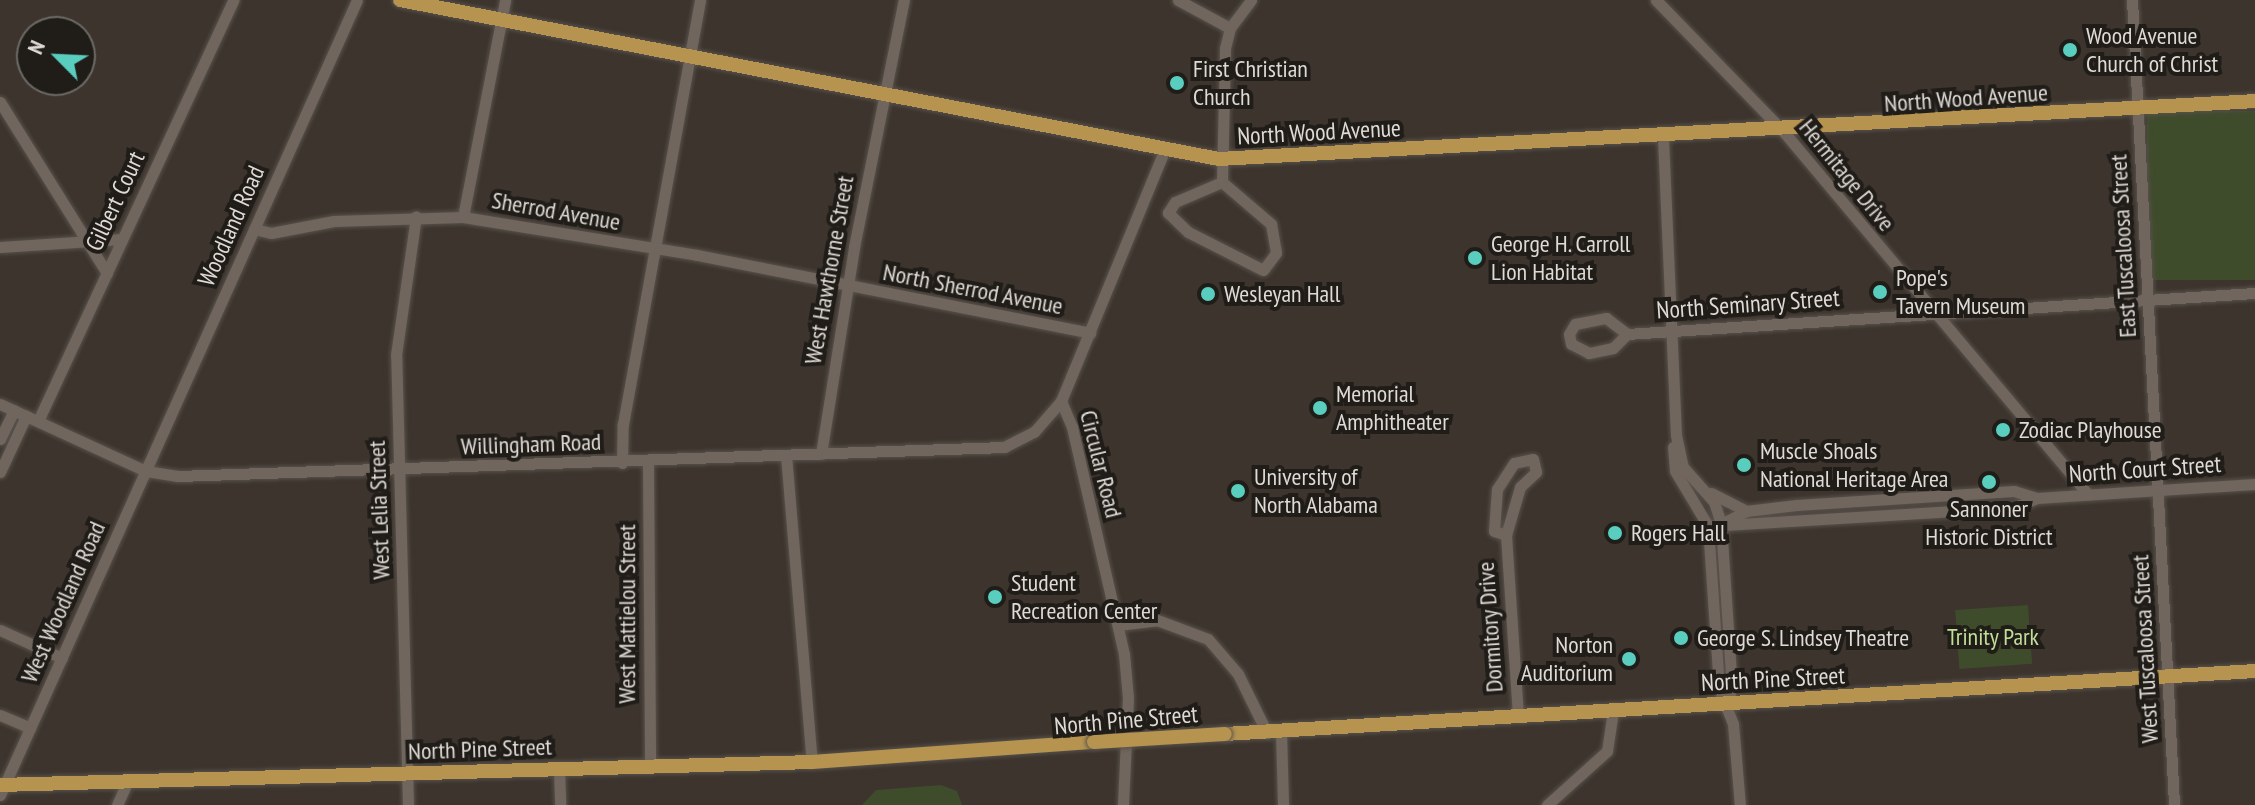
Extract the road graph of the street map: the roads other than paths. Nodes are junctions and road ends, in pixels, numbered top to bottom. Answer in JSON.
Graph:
{"nodes":[{"id":1,"x":233,"y":0,"type":"edge"},
{"id":2,"x":357,"y":0,"type":"edge"},
{"id":3,"x":400,"y":0,"type":"edge"},
{"id":4,"x":505,"y":0,"type":"edge"},
{"id":5,"x":700,"y":0,"type":"edge"},
{"id":6,"x":904,"y":0,"type":"edge"},
{"id":7,"x":1178,"y":0,"type":"edge"},
{"id":8,"x":1251,"y":0,"type":"edge"},
{"id":9,"x":1656,"y":0,"type":"edge"},
{"id":10,"x":2132,"y":0,"type":"edge"},
{"id":11,"x":502,"y":19,"type":"junction"},
{"id":12,"x":1230,"y":28,"type":"junction"},
{"id":13,"x":689,"y":56,"type":"junction"},
{"id":14,"x":884,"y":94,"type":"junction"},
{"id":15,"x":2255,"y":101,"type":"edge"},
{"id":16,"x":0,"y":102,"type":"edge"},
{"id":17,"x":2137,"y":108,"type":"junction"},
{"id":18,"x":1783,"y":131,"type":"junction"},
{"id":19,"x":1663,"y":138,"type":"junction"},
{"id":20,"x":1164,"y":151,"type":"junction"},
{"id":21,"x":1219,"y":159,"type":"junction"},
{"id":22,"x":1222,"y":182,"type":"junction"},
{"id":23,"x":416,"y":216,"type":"junction"},
{"id":24,"x":463,"y":217,"type":"junction"},
{"id":25,"x":254,"y":229,"type":"junction"},
{"id":26,"x":122,"y":239,"type":"junction"},
{"id":27,"x":84,"y":241,"type":"junction"},
{"id":28,"x":0,"y":247,"type":"edge"},
{"id":29,"x":655,"y":250,"type":"junction"},
{"id":30,"x":107,"y":273,"type":"junction"},
{"id":31,"x":847,"y":288,"type":"junction"},
{"id":32,"x":2255,"y":293,"type":"edge"},
{"id":33,"x":2148,"y":301,"type":"junction"},
{"id":34,"x":1934,"y":313,"type":"junction"},
{"id":35,"x":1671,"y":330,"type":"junction"},
{"id":36,"x":1090,"y":333,"type":"junction"},
{"id":37,"x":1627,"y":334,"type":"junction"},
{"id":38,"x":1061,"y":401,"type":"junction"},
{"id":39,"x":0,"y":404,"type":"edge"},
{"id":40,"x":14,"y":410,"type":"junction"},
{"id":41,"x":32,"y":418,"type":"junction"},
{"id":42,"x":1676,"y":435,"type":"junction"},
{"id":43,"x":0,"y":439,"type":"edge"},
{"id":44,"x":821,"y":454,"type":"junction"},
{"id":45,"x":786,"y":455,"type":"junction"},
{"id":46,"x":648,"y":462,"type":"junction"},
{"id":47,"x":622,"y":463,"type":"junction"},
{"id":48,"x":399,"y":470,"type":"junction"},
{"id":49,"x":146,"y":471,"type":"junction"},
{"id":50,"x":0,"y":472,"type":"edge"},
{"id":51,"x":2255,"y":484,"type":"edge"},
{"id":52,"x":1704,"y":488,"type":"junction"},
{"id":53,"x":2161,"y":490,"type":"junction"},
{"id":54,"x":2088,"y":494,"type":"junction"},
{"id":55,"x":2037,"y":498,"type":"junction"},
{"id":56,"x":1797,"y":505,"type":"junction"},
{"id":57,"x":1746,"y":511,"type":"junction"},
{"id":58,"x":1799,"y":522,"type":"junction"},
{"id":59,"x":1721,"y":524,"type":"junction"},
{"id":60,"x":1708,"y":526,"type":"junction"},
{"id":61,"x":1500,"y":533,"type":"junction"},
{"id":62,"x":1118,"y":625,"type":"junction"},
{"id":63,"x":0,"y":630,"type":"edge"},
{"id":64,"x":62,"y":658,"type":"junction"},
{"id":65,"x":2255,"y":671,"type":"edge"},
{"id":66,"x":2169,"y":677,"type":"junction"},
{"id":67,"x":1727,"y":704,"type":"junction"},
{"id":68,"x":1613,"y":711,"type":"junction"},
{"id":69,"x":0,"y":715,"type":"edge"},
{"id":70,"x":1518,"y":716,"type":"junction"},
{"id":71,"x":30,"y":728,"type":"junction"},
{"id":72,"x":1274,"y":732,"type":"junction"},
{"id":73,"x":812,"y":762,"type":"junction"},
{"id":74,"x":650,"y":766,"type":"junction"},
{"id":75,"x":559,"y":769,"type":"junction"},
{"id":76,"x":408,"y":773,"type":"junction"},
{"id":77,"x":126,"y":785,"type":"junction"},
{"id":78,"x":1,"y":789,"type":"edge"},
{"id":79,"x":117,"y":805,"type":"edge"},
{"id":80,"x":408,"y":805,"type":"edge"},
{"id":81,"x":560,"y":805,"type":"edge"},
{"id":82,"x":1123,"y":805,"type":"edge"},
{"id":83,"x":1283,"y":805,"type":"edge"},
{"id":84,"x":1547,"y":805,"type":"edge"},
{"id":85,"x":1740,"y":805,"type":"edge"},
{"id":86,"x":2174,"y":805,"type":"edge"}],
"edges":[{"from":1,"to":26,"type":"street","name":"Gilbert Court"},
{"from":2,"to":25,"type":"street","name":"Woodland Road"},
{"from":3,"to":11,"type":"main road","name":"North Wood Avenue"},
{"from":4,"to":11,"type":"street"},
{"from":5,"to":13,"type":"street"},
{"from":6,"to":14,"type":"street","name":"West Hawthorne Street"},
{"from":7,"to":12,"type":"street"},
{"from":8,"to":12,"type":"street"},
{"from":9,"to":18,"type":"street","name":"Hermitage Drive"},
{"from":10,"to":17,"type":"street","name":"East Tuscaloosa Street"},
{"from":11,"to":13,"type":"main road","name":"North Wood Avenue"},
{"from":11,"to":24,"type":"street"},
{"from":12,"to":21,"type":"street"},
{"from":13,"to":14,"type":"main road","name":"North Wood Avenue"},
{"from":13,"to":29,"type":"street"},
{"from":14,"to":20,"type":"main road","name":"North Wood Avenue"},
{"from":14,"to":31,"type":"street","name":"West Hawthorne Street"},
{"from":15,"to":17,"type":"main road","name":"North Wood Avenue"},
{"from":16,"to":27,"type":"street"},
{"from":17,"to":18,"type":"main road","name":"North Wood Avenue"},
{"from":17,"to":33,"type":"street","name":"East Tuscaloosa Street"},
{"from":18,"to":19,"type":"main road","name":"North Wood Avenue"},
{"from":18,"to":34,"type":"street","name":"Hermitage Drive"},
{"from":19,"to":21,"type":"main road","name":"North Wood Avenue"},
{"from":19,"to":35,"type":"street"},
{"from":20,"to":21,"type":"main road","name":"North Wood Avenue"},
{"from":20,"to":36,"type":"street","name":"Circular Road"},
{"from":21,"to":22,"type":"street"},
{"from":22,"to":22,"type":"street"},
{"from":23,"to":24,"type":"street","name":"Sherrod Avenue"},
{"from":23,"to":25,"type":"street","name":"Sherrod Avenue"},
{"from":23,"to":48,"type":"street","name":"West Lelia Street"},
{"from":24,"to":29,"type":"street","name":"Sherrod Avenue"},
{"from":25,"to":49,"type":"street","name":"Woodland Road"},
{"from":26,"to":27,"type":"street"},
{"from":26,"to":30,"type":"street","name":"Gilbert Court"},
{"from":27,"to":28,"type":"street"},
{"from":27,"to":30,"type":"street"},
{"from":29,"to":31,"type":"street","name":"Sherrod Avenue"},
{"from":29,"to":47,"type":"street"},
{"from":30,"to":41,"type":"street","name":"Gilbert Court"},
{"from":31,"to":36,"type":"street","name":"North Sherrod Avenue"},
{"from":31,"to":44,"type":"street","name":"West Hawthorne Street"},
{"from":32,"to":33,"type":"street","name":"North Seminary Street"},
{"from":33,"to":34,"type":"street","name":"North Seminary Street"},
{"from":33,"to":53,"type":"street","name":"East Tuscaloosa Street"},
{"from":34,"to":35,"type":"street","name":"North Seminary Street"},
{"from":34,"to":54,"type":"street","name":"Hermitage Drive"},
{"from":35,"to":37,"type":"street","name":"North Seminary Street"},
{"from":35,"to":42,"type":"street"},
{"from":36,"to":38,"type":"street","name":"Circular Road"},
{"from":37,"to":37,"type":"street"},
{"from":38,"to":44,"type":"street","name":"Willingham Road"},
{"from":38,"to":62,"type":"street","name":"Circular Road"},
{"from":39,"to":40,"type":"street","name":"Willingham Road"},
{"from":40,"to":41,"type":"street","name":"Willingham Road"},
{"from":40,"to":43,"type":"street"},
{"from":41,"to":49,"type":"street","name":"Willingham Road"},
{"from":41,"to":50,"type":"street","name":"Gilbert Court"},
{"from":42,"to":52,"type":"street"},
{"from":42,"to":60,"type":"street"},
{"from":44,"to":45,"type":"street","name":"Willingham Road"},
{"from":45,"to":46,"type":"street","name":"Willingham Road"},
{"from":45,"to":73,"type":"street"},
{"from":46,"to":47,"type":"street","name":"Willingham Road"},
{"from":46,"to":74,"type":"street","name":"West Mattielou Street"},
{"from":47,"to":48,"type":"street","name":"Willingham Road"},
{"from":48,"to":49,"type":"street","name":"Willingham Road"},
{"from":48,"to":76,"type":"street","name":"West Lelia Street"},
{"from":49,"to":64,"type":"street","name":"West Woodland Road"},
{"from":51,"to":53,"type":"street","name":"North Court Street"},
{"from":52,"to":57,"type":"street"},
{"from":52,"to":59,"type":"street"},
{"from":53,"to":54,"type":"street","name":"North Court Street"},
{"from":53,"to":66,"type":"street","name":"West Tuscaloosa Street"},
{"from":54,"to":55,"type":"street","name":"North Court Street"},
{"from":55,"to":56,"type":"street","name":"North Court Street"},
{"from":55,"to":58,"type":"street","name":"North Court Street"},
{"from":56,"to":57,"type":"street","name":"North Court Street"},
{"from":56,"to":58,"type":"street"},
{"from":57,"to":59,"type":"street","name":"North Court Street"},
{"from":58,"to":59,"type":"street","name":"North Court Street"},
{"from":59,"to":60,"type":"street","name":"North Court Street"},
{"from":59,"to":67,"type":"street"},
{"from":60,"to":67,"type":"street"},
{"from":61,"to":61,"type":"street","name":"Dormitory Drive"},
{"from":61,"to":70,"type":"street","name":"Dormitory Drive"},
{"from":62,"to":72,"type":"street"},
{"from":62,"to":82,"type":"street","name":"Circular Road"},
{"from":63,"to":64,"type":"street"},
{"from":64,"to":71,"type":"street","name":"West Woodland Road"},
{"from":65,"to":66,"type":"main road","name":"North Pine Street"},
{"from":66,"to":67,"type":"main road","name":"North Pine Street"},
{"from":66,"to":86,"type":"street","name":"West Tuscaloosa Street"},
{"from":67,"to":68,"type":"main road","name":"North Pine Street"},
{"from":67,"to":85,"type":"street"},
{"from":68,"to":70,"type":"main road","name":"North Pine Street"},
{"from":68,"to":84,"type":"street"},
{"from":69,"to":71,"type":"street"},
{"from":70,"to":72,"type":"main road","name":"North Pine Street"},
{"from":71,"to":78,"type":"street","name":"West Woodland Road"},
{"from":72,"to":73,"type":"main road","name":"North Pine Street","bridge":true},
{"from":72,"to":83,"type":"street"},
{"from":73,"to":74,"type":"main road","name":"North Pine Street"},
{"from":74,"to":75,"type":"main road","name":"North Pine Street"},
{"from":75,"to":76,"type":"main road","name":"North Pine Street"},
{"from":75,"to":81,"type":"street"},
{"from":76,"to":77,"type":"main road","name":"North Pine Street"},
{"from":76,"to":80,"type":"street","name":"West Lelia Street"},
{"from":77,"to":78,"type":"main road","name":"North Pine Street"},
{"from":77,"to":79,"type":"street"}]}
